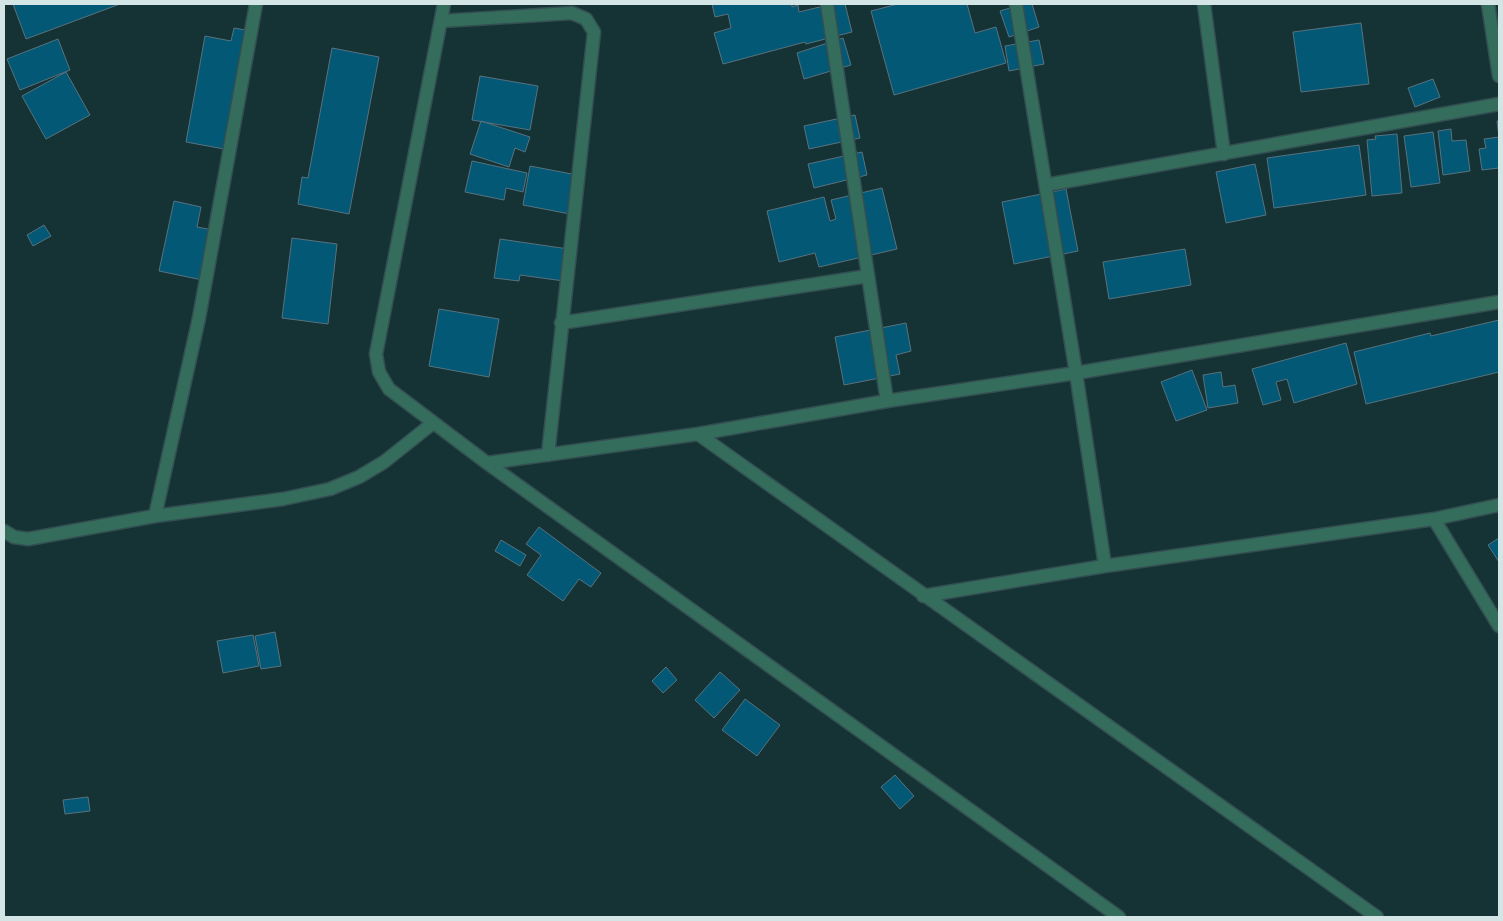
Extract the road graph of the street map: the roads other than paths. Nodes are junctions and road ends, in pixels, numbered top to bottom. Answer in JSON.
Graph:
{"nodes":[{"id":1,"x":256,"y":4,"type":"edge"},
{"id":2,"x":444,"y":4,"type":"edge"},
{"id":3,"x":827,"y":4,"type":"edge"},
{"id":4,"x":1016,"y":4,"type":"edge"},
{"id":5,"x":1204,"y":4,"type":"edge"},
{"id":6,"x":1488,"y":4,"type":"edge"},
{"id":7,"x":441,"y":21,"type":"junction"},
{"id":8,"x":1499,"y":76,"type":"edge"},
{"id":9,"x":1499,"y":104,"type":"edge"},
{"id":10,"x":1224,"y":154,"type":"junction"},
{"id":11,"x":1046,"y":185,"type":"junction"},
{"id":12,"x":868,"y":276,"type":"junction"},
{"id":13,"x":1499,"y":302,"type":"edge"},
{"id":14,"x":562,"y":323,"type":"junction"},
{"id":15,"x":1076,"y":373,"type":"junction"},
{"id":16,"x":887,"y":401,"type":"junction"},
{"id":17,"x":433,"y":423,"type":"junction"},
{"id":18,"x":698,"y":434,"type":"junction"},
{"id":19,"x":548,"y":455,"type":"junction"},
{"id":20,"x":487,"y":463,"type":"junction"},
{"id":21,"x":1499,"y":505,"type":"edge"},
{"id":22,"x":154,"y":516,"type":"junction"},
{"id":23,"x":1434,"y":518,"type":"junction"},
{"id":24,"x":4,"y":531,"type":"edge"},
{"id":25,"x":1105,"y":566,"type":"junction"},
{"id":26,"x":924,"y":596,"type":"junction"},
{"id":27,"x":1499,"y":626,"type":"edge"},
{"id":28,"x":1119,"y":917,"type":"edge"},
{"id":29,"x":1377,"y":917,"type":"edge"}],
"edges":[{"from":1,"to":22,"type":"street"},
{"from":2,"to":7,"type":"street"},
{"from":3,"to":12,"type":"street"},
{"from":4,"to":11,"type":"street"},
{"from":5,"to":10,"type":"street"},
{"from":6,"to":8,"type":"street"},
{"from":7,"to":14,"type":"street"},
{"from":7,"to":17,"type":"street"},
{"from":9,"to":10,"type":"street"},
{"from":10,"to":11,"type":"street"},
{"from":11,"to":15,"type":"street"},
{"from":12,"to":14,"type":"street"},
{"from":12,"to":16,"type":"street"},
{"from":13,"to":15,"type":"street"},
{"from":14,"to":19,"type":"street"},
{"from":15,"to":16,"type":"street"},
{"from":15,"to":25,"type":"street"},
{"from":16,"to":18,"type":"street"},
{"from":17,"to":20,"type":"street"},
{"from":17,"to":22,"type":"street"},
{"from":18,"to":19,"type":"street"},
{"from":18,"to":26,"type":"street"},
{"from":19,"to":20,"type":"street"},
{"from":20,"to":28,"type":"street"},
{"from":21,"to":23,"type":"street"},
{"from":22,"to":24,"type":"street"},
{"from":23,"to":25,"type":"street"},
{"from":23,"to":27,"type":"street"},
{"from":25,"to":26,"type":"street"},
{"from":26,"to":29,"type":"street"}]}
